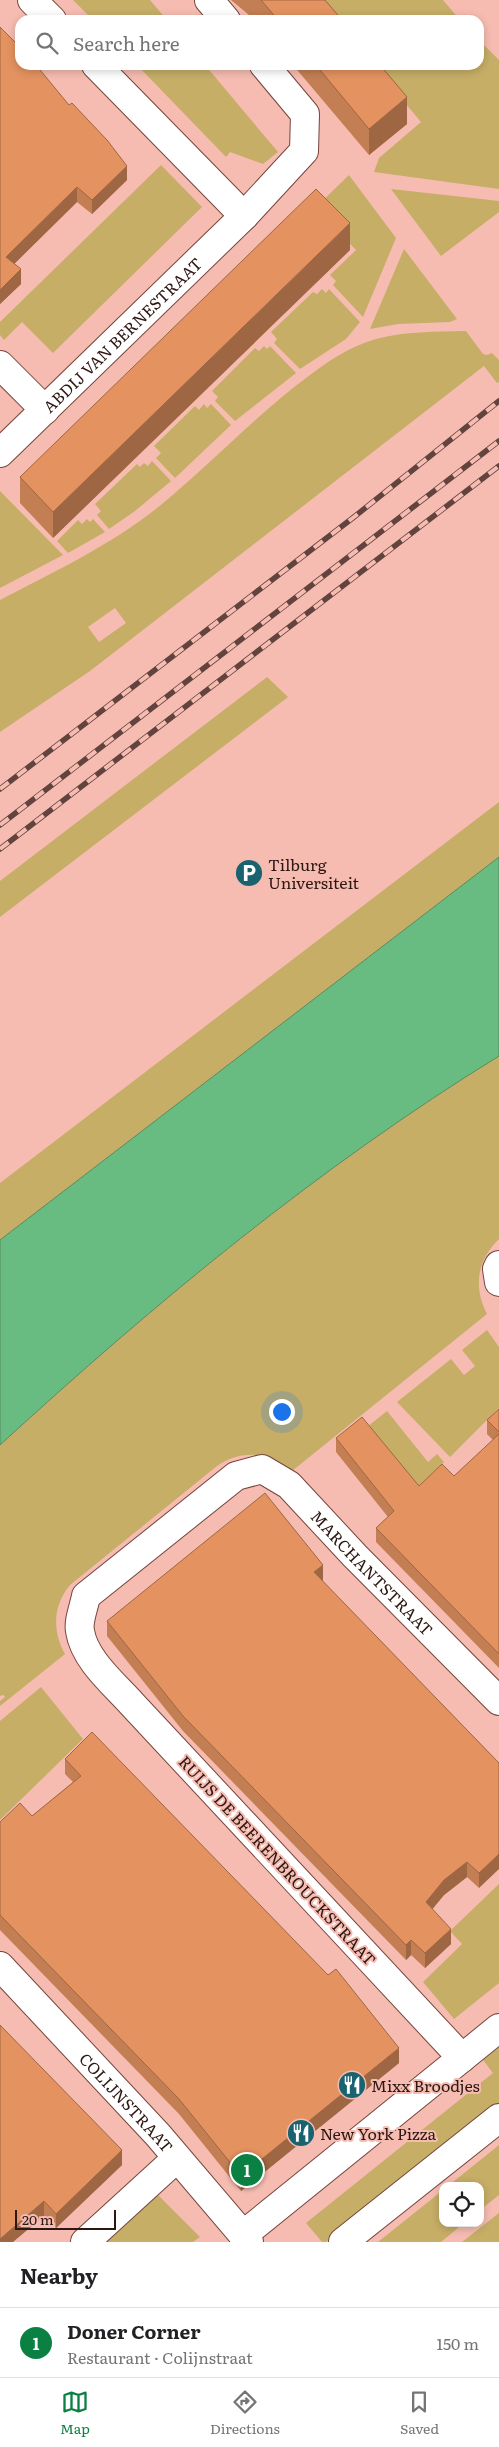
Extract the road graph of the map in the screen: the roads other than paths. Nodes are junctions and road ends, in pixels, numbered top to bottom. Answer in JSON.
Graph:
{"nodes":[{"id":1,"x":32,"y":0,"type":"edge"},
{"id":2,"x":209,"y":0,"type":"edge"},
{"id":3,"x":47,"y":15,"type":"edge"},
{"id":4,"x":222,"y":15,"type":"edge"},
{"id":5,"x":101,"y":70,"type":"edge"},
{"id":6,"x":268,"y":70,"type":"edge"},
{"id":7,"x":244,"y":216,"type":"junction"},
{"id":8,"x":0,"y":365,"type":"edge"},
{"id":9,"x":45,"y":410,"type":"junction"},
{"id":10,"x":0,"y":454,"type":"edge"},
{"id":11,"x":499,"y":1264,"type":"edge"},
{"id":12,"x":499,"y":1282,"type":"edge"},
{"id":13,"x":236,"y":1476,"type":"joint"},
{"id":14,"x":499,"y":1701,"type":"edge"},
{"id":15,"x":0,"y":1966,"type":"edge"},
{"id":16,"x":499,"y":2028,"type":"edge"},
{"id":17,"x":462,"y":2058,"type":"junction"},
{"id":18,"x":499,"y":2118,"type":"edge"},
{"id":19,"x":177,"y":2158,"type":"junction"},
{"id":20,"x":246,"y":2238,"type":"edge"},
{"id":21,"x":86,"y":2242,"type":"edge"},
{"id":22,"x":343,"y":2242,"type":"edge"}],
"edges":[{"from":1,"to":3,"type":"street"},
{"from":2,"to":4,"type":"street"},
{"from":5,"to":7,"type":"street"},
{"from":6,"to":7,"type":"street","name":"ABDIJ VAN BERNESTRAAT"},
{"from":7,"to":9,"type":"street","name":"ABDIJ VAN BERNESTRAAT"},
{"from":8,"to":9,"type":"street"},
{"from":9,"to":10,"type":"street","name":"ABDIJ VAN BERNESTRAAT"},
{"from":11,"to":12,"type":"street"},
{"from":13,"to":14,"type":"street","name":"MARCHANTSTRAAT"},
{"from":13,"to":17,"type":"street","name":"RUIJS DE BEERENBROUCKSTRAAT"},
{"from":15,"to":19,"type":"street","name":"COLIJNSTRAAT"},
{"from":16,"to":17,"type":"street"},
{"from":17,"to":20,"type":"street"},
{"from":18,"to":22,"type":"street"},
{"from":19,"to":20,"type":"street","name":"COLIJNSTRAAT"},
{"from":19,"to":21,"type":"street"}]}
